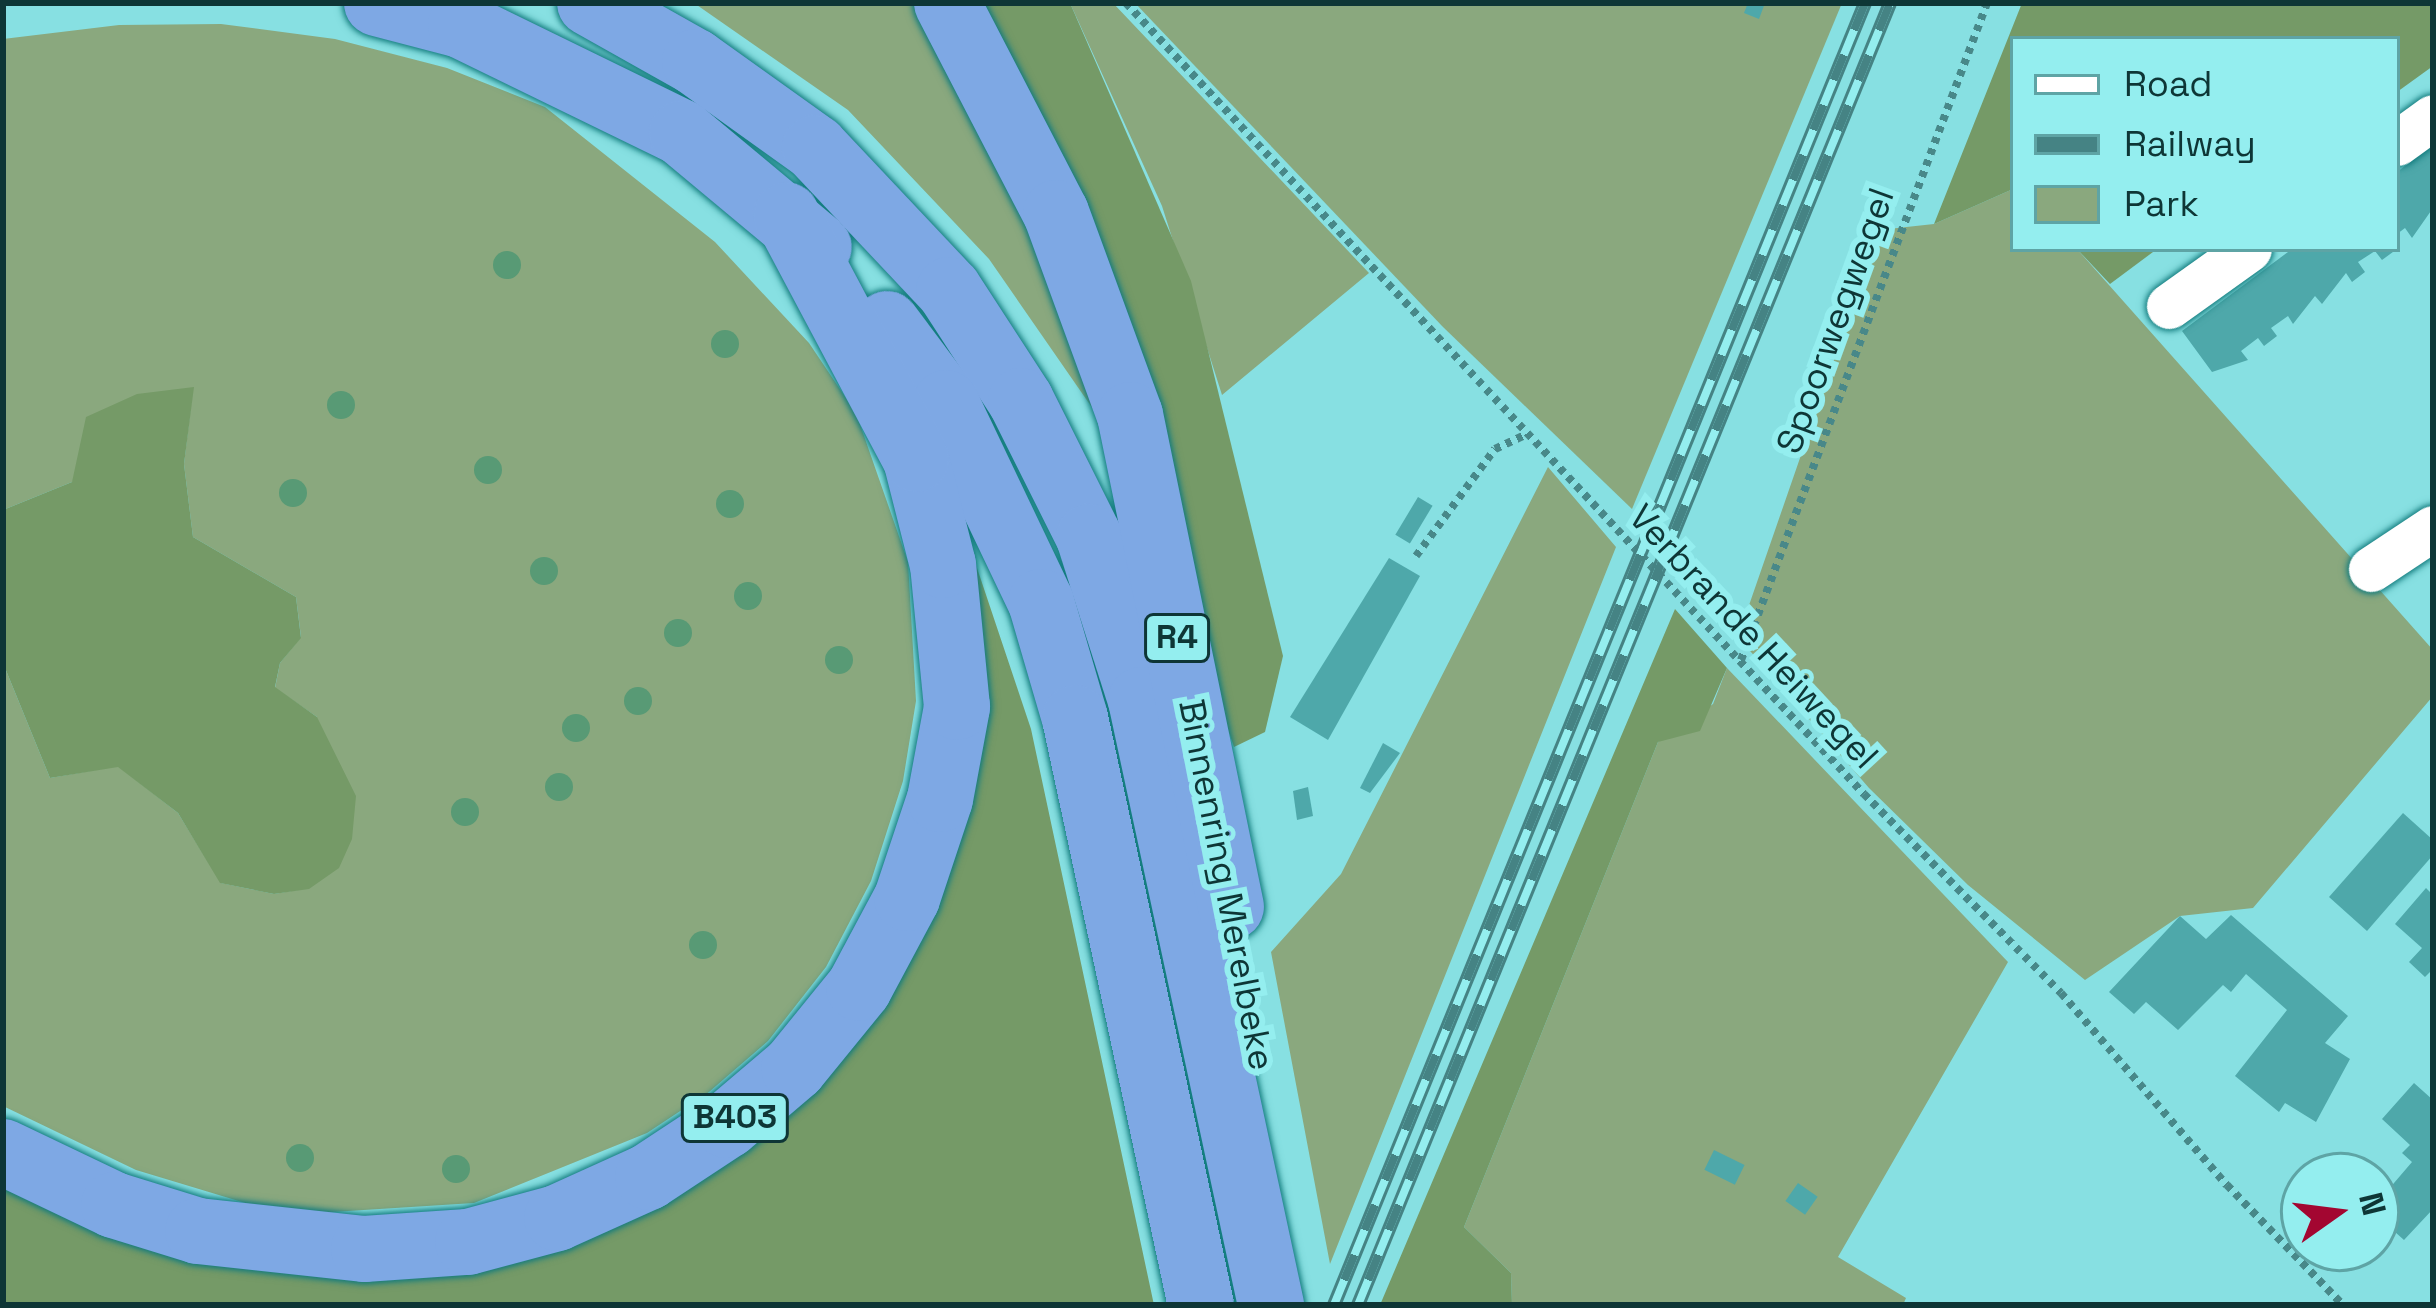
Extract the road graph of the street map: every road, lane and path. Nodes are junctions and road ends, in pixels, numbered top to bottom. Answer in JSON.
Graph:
{"nodes":[{"id":1,"x":377,"y":3,"type":"edge"},
{"id":2,"x":590,"y":3,"type":"edge"},
{"id":3,"x":947,"y":3,"type":"edge"},
{"id":4,"x":1126,"y":3,"type":"edge"},
{"id":5,"x":1987,"y":3,"type":"edge"},
{"id":6,"x":2433,"y":117,"type":"edge"},
{"id":7,"x":2400,"y":141,"type":"edge"},
{"id":8,"x":786,"y":215,"type":"junction"},
{"id":9,"x":2245,"y":252,"type":"edge"},
{"id":10,"x":2170,"y":306,"type":"dead end"},
{"id":11,"x":1527,"y":434,"type":"junction"},
{"id":12,"x":2433,"y":528,"type":"edge"},
{"id":13,"x":1417,"y":556,"type":"dead end"},
{"id":14,"x":2371,"y":569,"type":"dead end"},
{"id":15,"x":1742,"y":660,"type":"junction"},
{"id":16,"x":3,"y":1152,"type":"edge"},
{"id":17,"x":1201,"y":1305,"type":"edge"},
{"id":18,"x":1270,"y":1305,"type":"edge"},
{"id":19,"x":1308,"y":1305,"type":"edge"},
{"id":20,"x":2343,"y":1305,"type":"edge"}],
"edges":[{"from":1,"to":8,"type":"highway"},
{"from":2,"to":18,"type":"highway"},
{"from":3,"to":19,"type":"highway","name":"Binnenring Merelbeke","number":"R4"},
{"from":4,"to":11,"type":"path","name":"Verbrande Heiwegel"},
{"from":5,"to":15,"type":"path","name":"Spoorwegwegel"},
{"from":6,"to":7,"type":"street"},
{"from":8,"to":16,"type":"highway","number":"B403"},
{"from":8,"to":17,"type":"highway"},
{"from":9,"to":10,"type":"street"},
{"from":11,"to":13,"type":"path"},
{"from":11,"to":15,"type":"path","name":"Verbrande Heiwegel"},
{"from":12,"to":14,"type":"street"},
{"from":15,"to":20,"type":"path","name":"Verbrande Heiwegel"}]}
